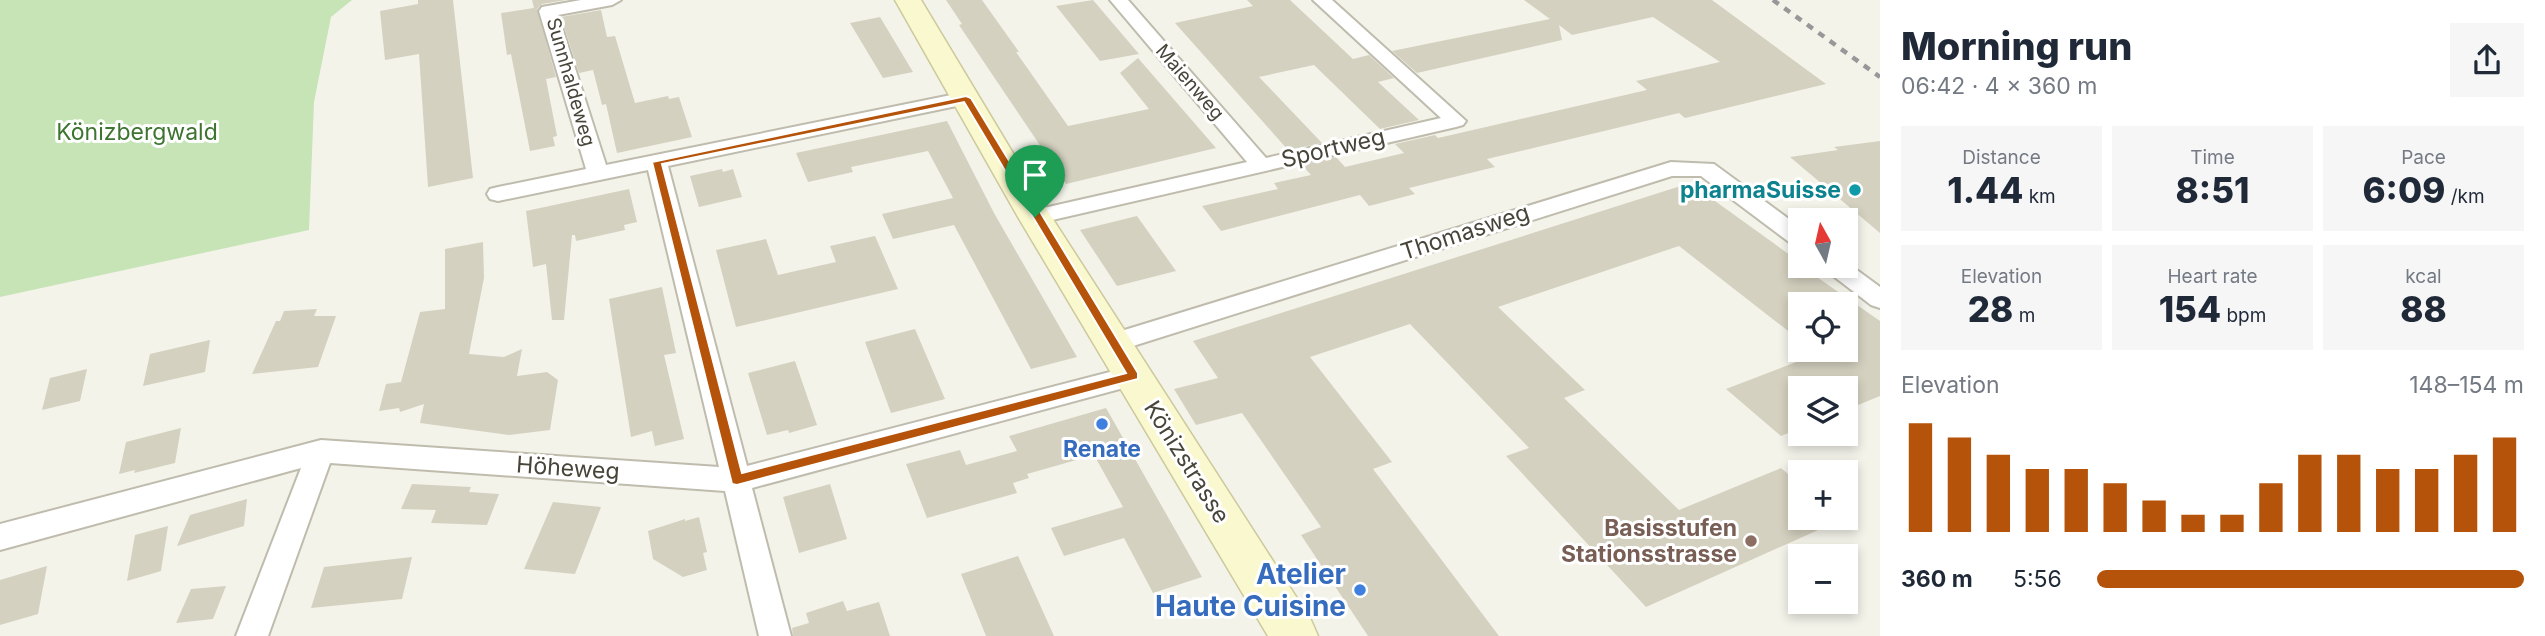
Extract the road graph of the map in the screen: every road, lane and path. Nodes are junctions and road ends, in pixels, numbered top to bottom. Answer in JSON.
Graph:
{"nodes":[{"id":1,"x":612,"y":0,"type":"edge"},
{"id":2,"x":908,"y":0,"type":"edge"},
{"id":3,"x":1119,"y":0,"type":"edge"},
{"id":4,"x":1322,"y":0,"type":"edge"},
{"id":5,"x":966,"y":98,"type":"junction"},
{"id":6,"x":657,"y":162,"type":"junction"},
{"id":7,"x":1261,"y":164,"type":"junction"},
{"id":8,"x":598,"y":174,"type":"junction"},
{"id":9,"x":498,"y":194,"type":"dead end"},
{"id":10,"x":1035,"y":217,"type":"junction"},
{"id":11,"x":1788,"y":230,"type":"edge"},
{"id":12,"x":1852,"y":278,"type":"edge"},
{"id":13,"x":1880,"y":299,"type":"edge"},
{"id":14,"x":1124,"y":359,"type":"junction"},
{"id":15,"x":321,"y":451,"type":"junction"},
{"id":16,"x":737,"y":480,"type":"junction"},
{"id":17,"x":0,"y":537,"type":"edge"},
{"id":18,"x":252,"y":636,"type":"edge"},
{"id":19,"x":775,"y":636,"type":"edge"},
{"id":20,"x":1294,"y":636,"type":"edge"}],
"edges":[{"from":1,"to":8,"type":"street","name":"Sunnhaldeweg"},
{"from":2,"to":5,"type":"main road","name":"Könizstrasse"},
{"from":3,"to":7,"type":"street","name":"Maienweg"},
{"from":4,"to":7,"type":"street","name":"Sportweg"},
{"from":5,"to":6,"type":"street"},
{"from":5,"to":10,"type":"main road","name":"Könizstrasse"},
{"from":6,"to":8,"type":"street"},
{"from":6,"to":16,"type":"street"},
{"from":7,"to":10,"type":"street","name":"Sportweg"},
{"from":8,"to":9,"type":"street"},
{"from":10,"to":14,"type":"main road","name":"Könizstrasse"},
{"from":11,"to":14,"type":"street","name":"Thomasweg"},
{"from":12,"to":13,"type":"street"},
{"from":14,"to":16,"type":"street","name":"Höheweg"},
{"from":14,"to":20,"type":"main road","name":"Könizstrasse"},
{"from":15,"to":16,"type":"street","name":"Höheweg"},
{"from":15,"to":17,"type":"street","name":"Höheweg"},
{"from":15,"to":18,"type":"street"},
{"from":16,"to":19,"type":"street"}]}
